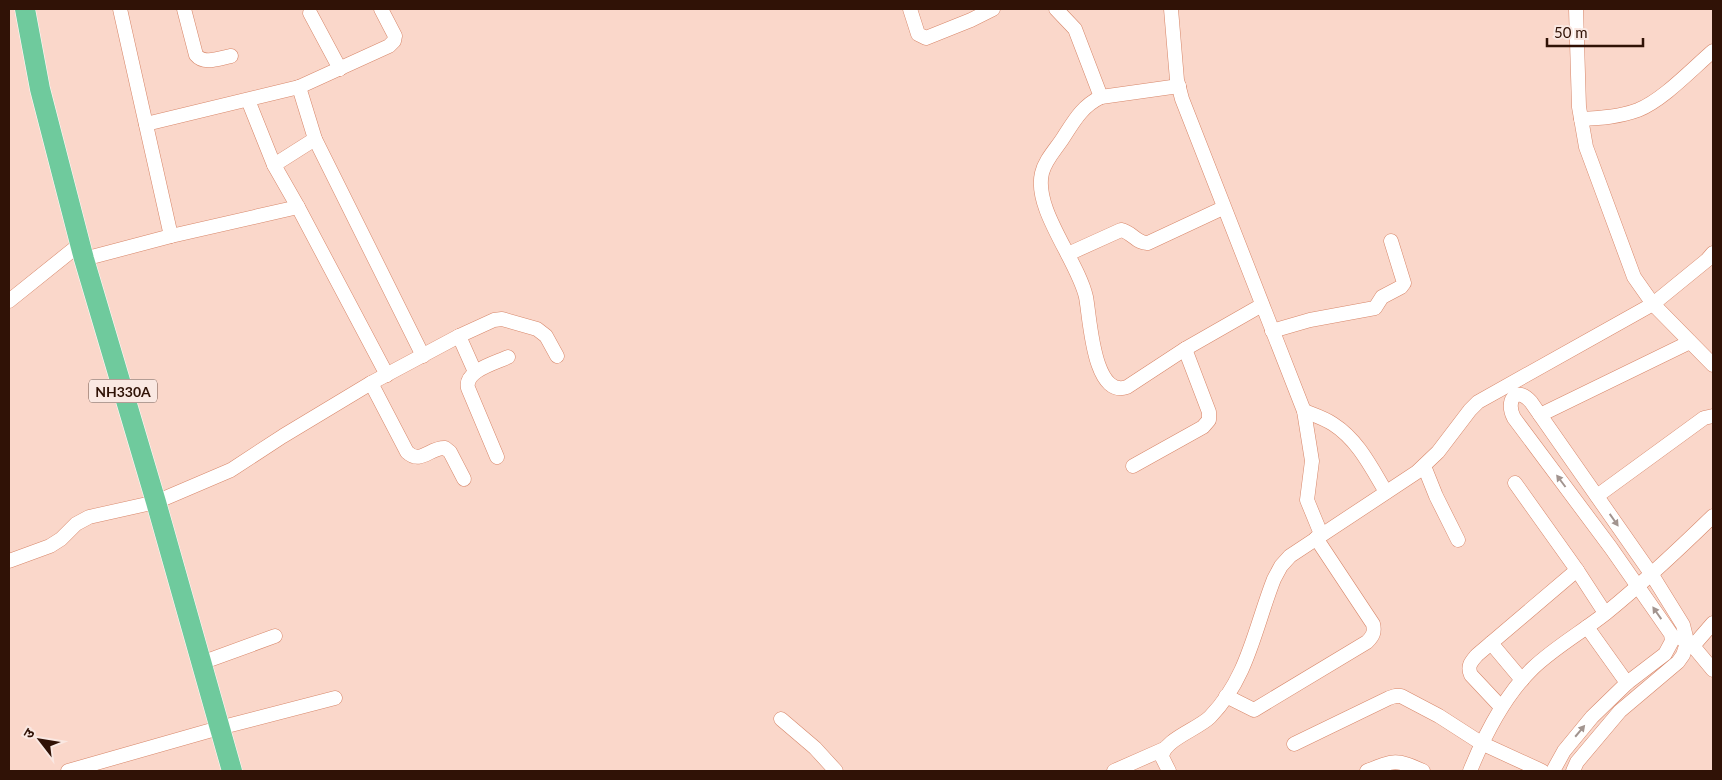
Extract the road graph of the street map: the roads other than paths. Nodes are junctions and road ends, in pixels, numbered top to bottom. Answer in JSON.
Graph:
{"nodes":[{"id":1,"x":25,"y":9,"type":"edge"},
{"id":2,"x":120,"y":9,"type":"edge"},
{"id":3,"x":184,"y":9,"type":"edge"},
{"id":4,"x":381,"y":9,"type":"edge"},
{"id":5,"x":910,"y":9,"type":"edge"},
{"id":6,"x":993,"y":9,"type":"edge"},
{"id":7,"x":1056,"y":9,"type":"edge"},
{"id":8,"x":1171,"y":9,"type":"edge"},
{"id":9,"x":1576,"y":9,"type":"edge"},
{"id":10,"x":310,"y":13,"type":"dead end"},
{"id":11,"x":1713,"y":51,"type":"edge"},
{"id":12,"x":231,"y":56,"type":"dead end"},
{"id":13,"x":340,"y":69,"type":"junction"},
{"id":14,"x":1179,"y":86,"type":"junction"},
{"id":15,"x":299,"y":87,"type":"junction"},
{"id":16,"x":1101,"y":98,"type":"junction"},
{"id":17,"x":248,"y":100,"type":"junction"},
{"id":18,"x":1581,"y":119,"type":"junction"},
{"id":19,"x":146,"y":124,"type":"junction"},
{"id":20,"x":315,"y":139,"type":"junction"},
{"id":21,"x":274,"y":165,"type":"junction"},
{"id":22,"x":298,"y":207,"type":"junction"},
{"id":23,"x":1224,"y":208,"type":"junction"},
{"id":24,"x":171,"y":236,"type":"junction"},
{"id":25,"x":1391,"y":241,"type":"dead end"},
{"id":26,"x":82,"y":251,"type":"junction"},
{"id":27,"x":1713,"y":252,"type":"edge"},
{"id":28,"x":1068,"y":254,"type":"junction"},
{"id":29,"x":9,"y":301,"type":"edge"},
{"id":30,"x":1653,"y":304,"type":"junction"},
{"id":31,"x":1262,"y":305,"type":"junction"},
{"id":32,"x":1272,"y":331,"type":"junction"},
{"id":33,"x":459,"y":336,"type":"junction"},
{"id":34,"x":1690,"y":342,"type":"junction"},
{"id":35,"x":1185,"y":349,"type":"junction"},
{"id":36,"x":423,"y":356,"type":"junction"},
{"id":37,"x":557,"y":356,"type":"dead end"},
{"id":38,"x":508,"y":357,"type":"dead end"},
{"id":39,"x":1713,"y":366,"type":"edge"},
{"id":40,"x":476,"y":372,"type":"junction"},
{"id":41,"x":387,"y":375,"type":"junction"},
{"id":42,"x":371,"y":383,"type":"junction"},
{"id":43,"x":1304,"y":411,"type":"junction"},
{"id":44,"x":1540,"y":415,"type":"junction"},
{"id":45,"x":1713,"y":416,"type":"edge"},
{"id":46,"x":497,"y":457,"type":"dead end"},
{"id":47,"x":1133,"y":466,"type":"dead end"},
{"id":48,"x":1424,"y":466,"type":"junction"},
{"id":49,"x":464,"y":478,"type":"dead end"},
{"id":50,"x":1515,"y":483,"type":"dead end"},
{"id":51,"x":1386,"y":492,"type":"junction"},
{"id":52,"x":1597,"y":496,"type":"junction"},
{"id":53,"x":156,"y":502,"type":"junction"},
{"id":54,"x":1713,"y":516,"type":"edge"},
{"id":55,"x":1318,"y":536,"type":"junction"},
{"id":56,"x":1458,"y":540,"type":"dead end"},
{"id":57,"x":9,"y":561,"type":"edge"},
{"id":58,"x":1577,"y":570,"type":"junction"},
{"id":59,"x":1652,"y":575,"type":"junction"},
{"id":60,"x":1638,"y":586,"type":"junction"},
{"id":61,"x":1605,"y":613,"type":"junction"},
{"id":62,"x":1713,"y":623,"type":"edge"},
{"id":63,"x":1587,"y":626,"type":"junction"},
{"id":64,"x":1671,"y":634,"type":"junction"},
{"id":65,"x":275,"y":636,"type":"dead end"},
{"id":66,"x":1491,"y":643,"type":"junction"},
{"id":67,"x":1690,"y":644,"type":"junction"},
{"id":68,"x":201,"y":663,"type":"junction"},
{"id":69,"x":1713,"y":670,"type":"edge"},
{"id":70,"x":1522,"y":680,"type":"junction"},
{"id":71,"x":1628,"y":683,"type":"junction"},
{"id":72,"x":1226,"y":696,"type":"junction"},
{"id":73,"x":335,"y":698,"type":"dead end"},
{"id":74,"x":1501,"y":707,"type":"junction"},
{"id":75,"x":781,"y":719,"type":"dead end"},
{"id":76,"x":219,"y":728,"type":"junction"},
{"id":77,"x":1481,"y":743,"type":"junction"},
{"id":78,"x":1294,"y":744,"type":"dead end"},
{"id":79,"x":1164,"y":749,"type":"junction"},
{"id":80,"x":68,"y":771,"type":"edge"},
{"id":81,"x":232,"y":771,"type":"edge"},
{"id":82,"x":836,"y":771,"type":"edge"},
{"id":83,"x":1114,"y":771,"type":"edge"},
{"id":84,"x":1170,"y":771,"type":"edge"},
{"id":85,"x":1367,"y":771,"type":"edge"},
{"id":86,"x":1423,"y":771,"type":"edge"},
{"id":87,"x":1470,"y":771,"type":"edge"},
{"id":88,"x":1542,"y":771,"type":"edge"},
{"id":89,"x":1553,"y":771,"type":"edge"},
{"id":90,"x":1573,"y":771,"type":"edge"}],
"edges":[{"from":1,"to":26,"type":"highway","number":"NH330A"},
{"from":2,"to":19,"type":"street"},
{"from":3,"to":12,"type":"street"},
{"from":4,"to":13,"type":"street"},
{"from":5,"to":6,"type":"street"},
{"from":7,"to":16,"type":"street"},
{"from":8,"to":14,"type":"street"},
{"from":9,"to":18,"type":"street"},
{"from":10,"to":13,"type":"street"},
{"from":11,"to":18,"type":"street"},
{"from":13,"to":15,"type":"street"},
{"from":14,"to":16,"type":"street"},
{"from":14,"to":23,"type":"street"},
{"from":15,"to":17,"type":"street"},
{"from":15,"to":20,"type":"street"},
{"from":16,"to":28,"type":"street"},
{"from":17,"to":19,"type":"street"},
{"from":17,"to":21,"type":"street"},
{"from":18,"to":30,"type":"street"},
{"from":19,"to":24,"type":"street"},
{"from":20,"to":21,"type":"street"},
{"from":20,"to":36,"type":"street"},
{"from":21,"to":22,"type":"street"},
{"from":22,"to":24,"type":"street"},
{"from":22,"to":41,"type":"street"},
{"from":23,"to":28,"type":"street"},
{"from":23,"to":31,"type":"street"},
{"from":24,"to":26,"type":"street"},
{"from":25,"to":32,"type":"street"},
{"from":26,"to":29,"type":"street"},
{"from":26,"to":53,"type":"highway","number":"NH330A"},
{"from":27,"to":30,"type":"street"},
{"from":28,"to":35,"type":"street"},
{"from":30,"to":34,"type":"street"},
{"from":30,"to":48,"type":"street"},
{"from":31,"to":32,"type":"street"},
{"from":31,"to":35,"type":"street"},
{"from":32,"to":43,"type":"street"},
{"from":33,"to":36,"type":"street"},
{"from":33,"to":37,"type":"street"},
{"from":33,"to":40,"type":"street"},
{"from":34,"to":39,"type":"street"},
{"from":34,"to":44,"type":"street"},
{"from":35,"to":47,"type":"street"},
{"from":36,"to":41,"type":"street"},
{"from":38,"to":40,"type":"street"},
{"from":40,"to":46,"type":"street"},
{"from":41,"to":42,"type":"street"},
{"from":42,"to":49,"type":"street"},
{"from":42,"to":53,"type":"street"},
{"from":43,"to":51,"type":"street"},
{"from":43,"to":55,"type":"street"},
{"from":44,"to":52,"type":"street"},
{"from":60,"to":44,"type":"street","one_way":true},
{"from":45,"to":52,"type":"street"},
{"from":48,"to":51,"type":"street"},
{"from":48,"to":56,"type":"street"},
{"from":50,"to":58,"type":"street"},
{"from":51,"to":55,"type":"street"},
{"from":52,"to":59,"type":"street","one_way":true},
{"from":53,"to":57,"type":"street"},
{"from":53,"to":68,"type":"highway","number":"NH330A"},
{"from":54,"to":59,"type":"street"},
{"from":55,"to":72,"type":"street"},
{"from":55,"to":72,"type":"street"},
{"from":58,"to":61,"type":"street"},
{"from":58,"to":66,"type":"street"},
{"from":59,"to":60,"type":"street"},
{"from":59,"to":67,"type":"street"},
{"from":60,"to":61,"type":"street"},
{"from":64,"to":60,"type":"street","one_way":true},
{"from":61,"to":63,"type":"street"},
{"from":62,"to":67,"type":"street"},
{"from":63,"to":70,"type":"street"},
{"from":63,"to":71,"type":"street"},
{"from":64,"to":67,"type":"street"},
{"from":64,"to":71,"type":"street"},
{"from":65,"to":68,"type":"street"},
{"from":66,"to":70,"type":"street"},
{"from":66,"to":74,"type":"street"},
{"from":67,"to":69,"type":"street"},
{"from":67,"to":90,"type":"street"},
{"from":68,"to":76,"type":"highway","number":"NH330A"},
{"from":70,"to":74,"type":"street"},
{"from":89,"to":71,"type":"street","one_way":true},
{"from":72,"to":79,"type":"street"},
{"from":73,"to":76,"type":"street"},
{"from":74,"to":77,"type":"street"},
{"from":75,"to":82,"type":"street"},
{"from":76,"to":80,"type":"street"},
{"from":76,"to":81,"type":"highway","number":"NH330A"},
{"from":77,"to":78,"type":"street"},
{"from":77,"to":87,"type":"street"},
{"from":77,"to":88,"type":"street"},
{"from":79,"to":83,"type":"street"},
{"from":79,"to":84,"type":"street"},
{"from":85,"to":86,"type":"street"}]}
